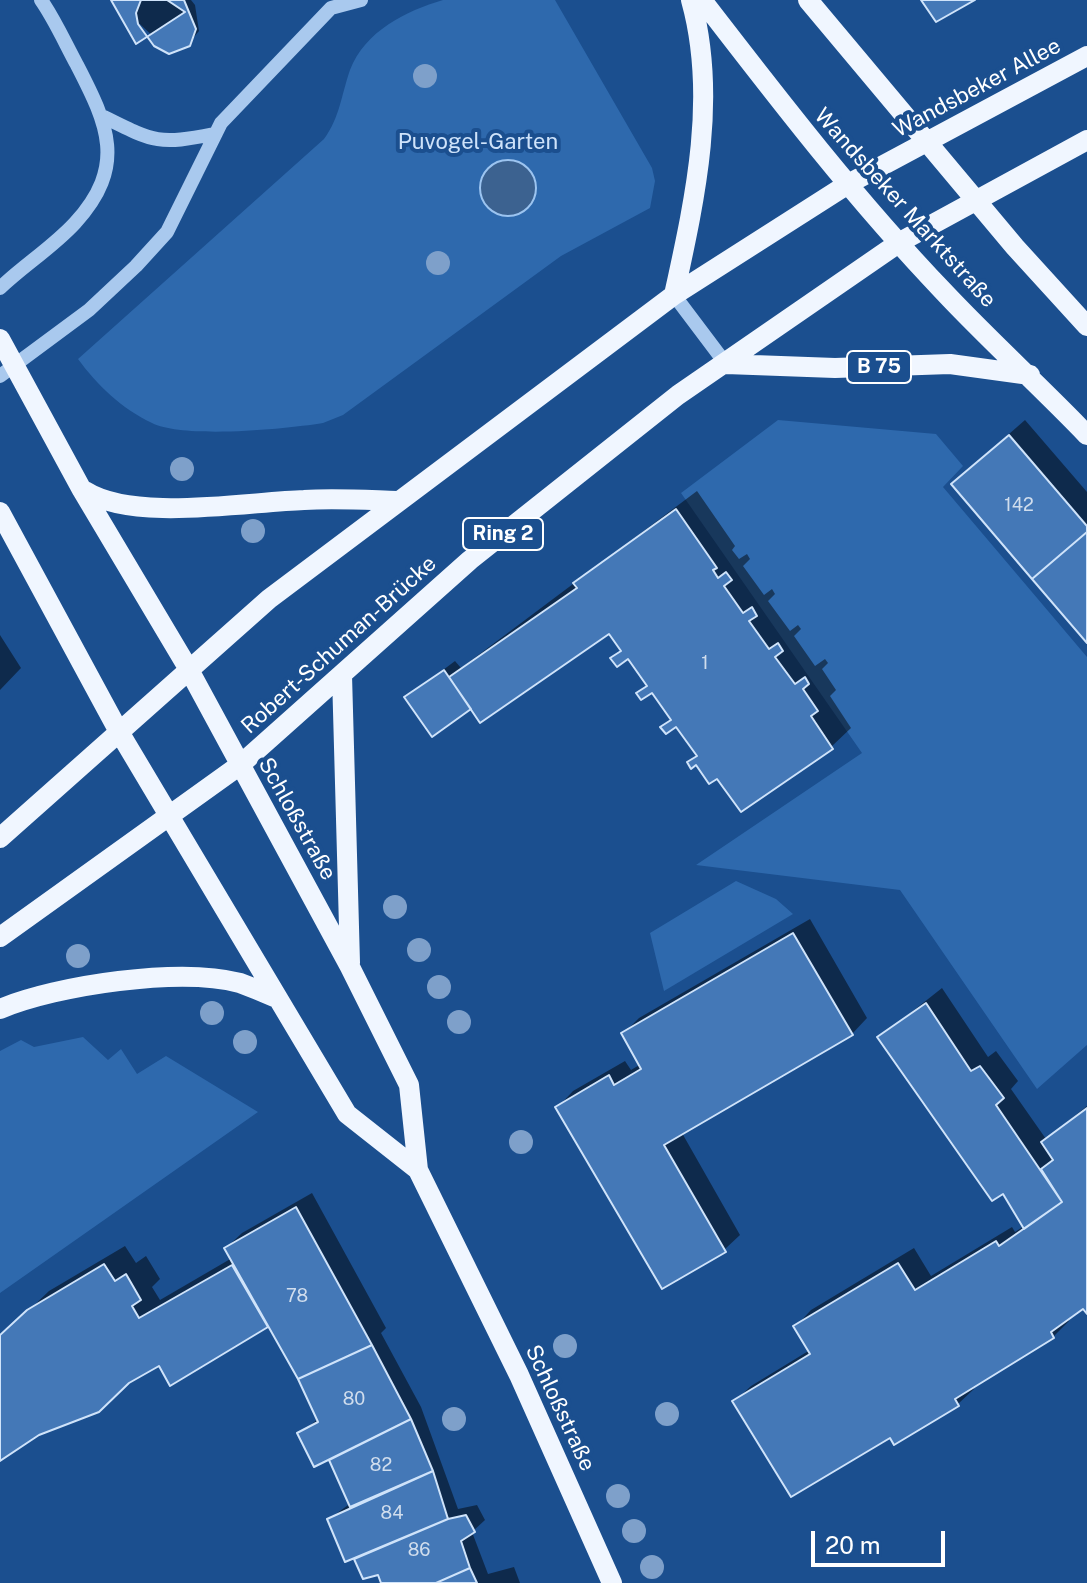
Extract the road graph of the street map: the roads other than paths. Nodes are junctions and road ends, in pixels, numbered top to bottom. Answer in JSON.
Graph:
{"nodes":[{"id":1,"x":41,"y":0,"type":"edge"},
{"id":2,"x":361,"y":0,"type":"edge"},
{"id":3,"x":691,"y":0,"type":"edge"},
{"id":4,"x":702,"y":0,"type":"edge"},
{"id":5,"x":808,"y":0,"type":"edge"},
{"id":6,"x":332,"y":4,"type":"edge"},
{"id":7,"x":1087,"y":56,"type":"edge"},
{"id":8,"x":104,"y":117,"type":"junction"},
{"id":9,"x":214,"y":134,"type":"junction"},
{"id":10,"x":1087,"y":140,"type":"edge"},
{"id":11,"x":927,"y":142,"type":"junction"},
{"id":12,"x":848,"y":184,"type":"junction"},
{"id":13,"x":977,"y":202,"type":"junction"},
{"id":14,"x":900,"y":242,"type":"junction"},
{"id":15,"x":0,"y":288,"type":"edge"},
{"id":16,"x":674,"y":295,"type":"junction"},
{"id":17,"x":1087,"y":326,"type":"edge"},
{"id":18,"x":0,"y":339,"type":"edge"},
{"id":19,"x":726,"y":364,"type":"junction"},
{"id":20,"x":7,"y":371,"type":"edge"},
{"id":21,"x":1030,"y":375,"type":"junction"},
{"id":22,"x":1087,"y":435,"type":"edge"},
{"id":23,"x":82,"y":490,"type":"junction"},
{"id":24,"x":397,"y":501,"type":"junction"},
{"id":25,"x":0,"y":512,"type":"edge"},
{"id":26,"x":188,"y":668,"type":"junction"},
{"id":27,"x":342,"y":675,"type":"junction"},
{"id":28,"x":118,"y":730,"type":"junction"},
{"id":29,"x":240,"y":765,"type":"junction"},
{"id":30,"x":169,"y":817,"type":"junction"},
{"id":31,"x":0,"y":838,"type":"edge"},
{"id":32,"x":0,"y":937,"type":"edge"},
{"id":33,"x":350,"y":967,"type":"junction"},
{"id":34,"x":274,"y":997,"type":"junction"},
{"id":35,"x":0,"y":1009,"type":"edge"},
{"id":36,"x":418,"y":1170,"type":"junction"},
{"id":37,"x":612,"y":1583,"type":"edge"}],
"edges":[{"from":1,"to":8,"type":"lane"},
{"from":2,"to":6,"type":"lane"},
{"from":3,"to":16,"type":"main road"},
{"from":4,"to":12,"type":"main road","name":"Wandsbeker Marktstraße"},
{"from":5,"to":11,"type":"main road"},
{"from":6,"to":9,"type":"lane"},
{"from":7,"to":11,"type":"main road","name":"Wandsbeker Allee"},
{"from":8,"to":9,"type":"lane"},
{"from":8,"to":15,"type":"lane"},
{"from":9,"to":20,"type":"lane"},
{"from":10,"to":13,"type":"main road","number":"Ring 2"},
{"from":11,"to":12,"type":"main road","name":"Wandsbeker Allee"},
{"from":11,"to":13,"type":"main road"},
{"from":12,"to":14,"type":"main road","name":"Wandsbeker Marktstraße"},
{"from":12,"to":16,"type":"main road"},
{"from":13,"to":14,"type":"main road","number":"Ring 2"},
{"from":13,"to":17,"type":"main road"},
{"from":14,"to":19,"type":"main road","name":"Robert-Schuman-Brücke","number":"Ring 2"},
{"from":14,"to":21,"type":"main road","name":"Wandsbeker Marktstraße"},
{"from":16,"to":19,"type":"lane"},
{"from":16,"to":24,"type":"main road"},
{"from":18,"to":20,"type":"main road","name":"Schloßstraße"},
{"from":19,"to":21,"type":"main road","number":"B 75"},
{"from":19,"to":27,"type":"main road","name":"Robert-Schuman-Brücke","number":"Ring 2"},
{"from":20,"to":23,"type":"main road","name":"Schloßstraße"},
{"from":21,"to":22,"type":"main road","name":"Wandsbeker Marktstraße"},
{"from":23,"to":24,"type":"main road"},
{"from":23,"to":26,"type":"main road","name":"Schloßstraße"},
{"from":24,"to":26,"type":"main road"},
{"from":25,"to":28,"type":"main road","name":"Schloßstraße"},
{"from":26,"to":28,"type":"main road"},
{"from":26,"to":29,"type":"main road","name":"Schloßstraße"},
{"from":27,"to":29,"type":"main road","name":"Robert-Schuman-Brücke","number":"Ring 2"},
{"from":27,"to":33,"type":"main road"},
{"from":28,"to":30,"type":"main road","name":"Schloßstraße"},
{"from":28,"to":31,"type":"main road"},
{"from":29,"to":30,"type":"main road","name":"Robert-Schuman-Brücke","number":"Ring 2"},
{"from":29,"to":33,"type":"main road","name":"Schloßstraße"},
{"from":30,"to":32,"type":"main road","name":"Robert-Schuman-Brücke","number":"Ring 2"},
{"from":30,"to":34,"type":"main road","name":"Schloßstraße"},
{"from":33,"to":36,"type":"main road","name":"Schloßstraße"},
{"from":34,"to":35,"type":"main road"},
{"from":34,"to":36,"type":"main road","name":"Schloßstraße"},
{"from":36,"to":37,"type":"main road","name":"Schloßstraße"}]}
